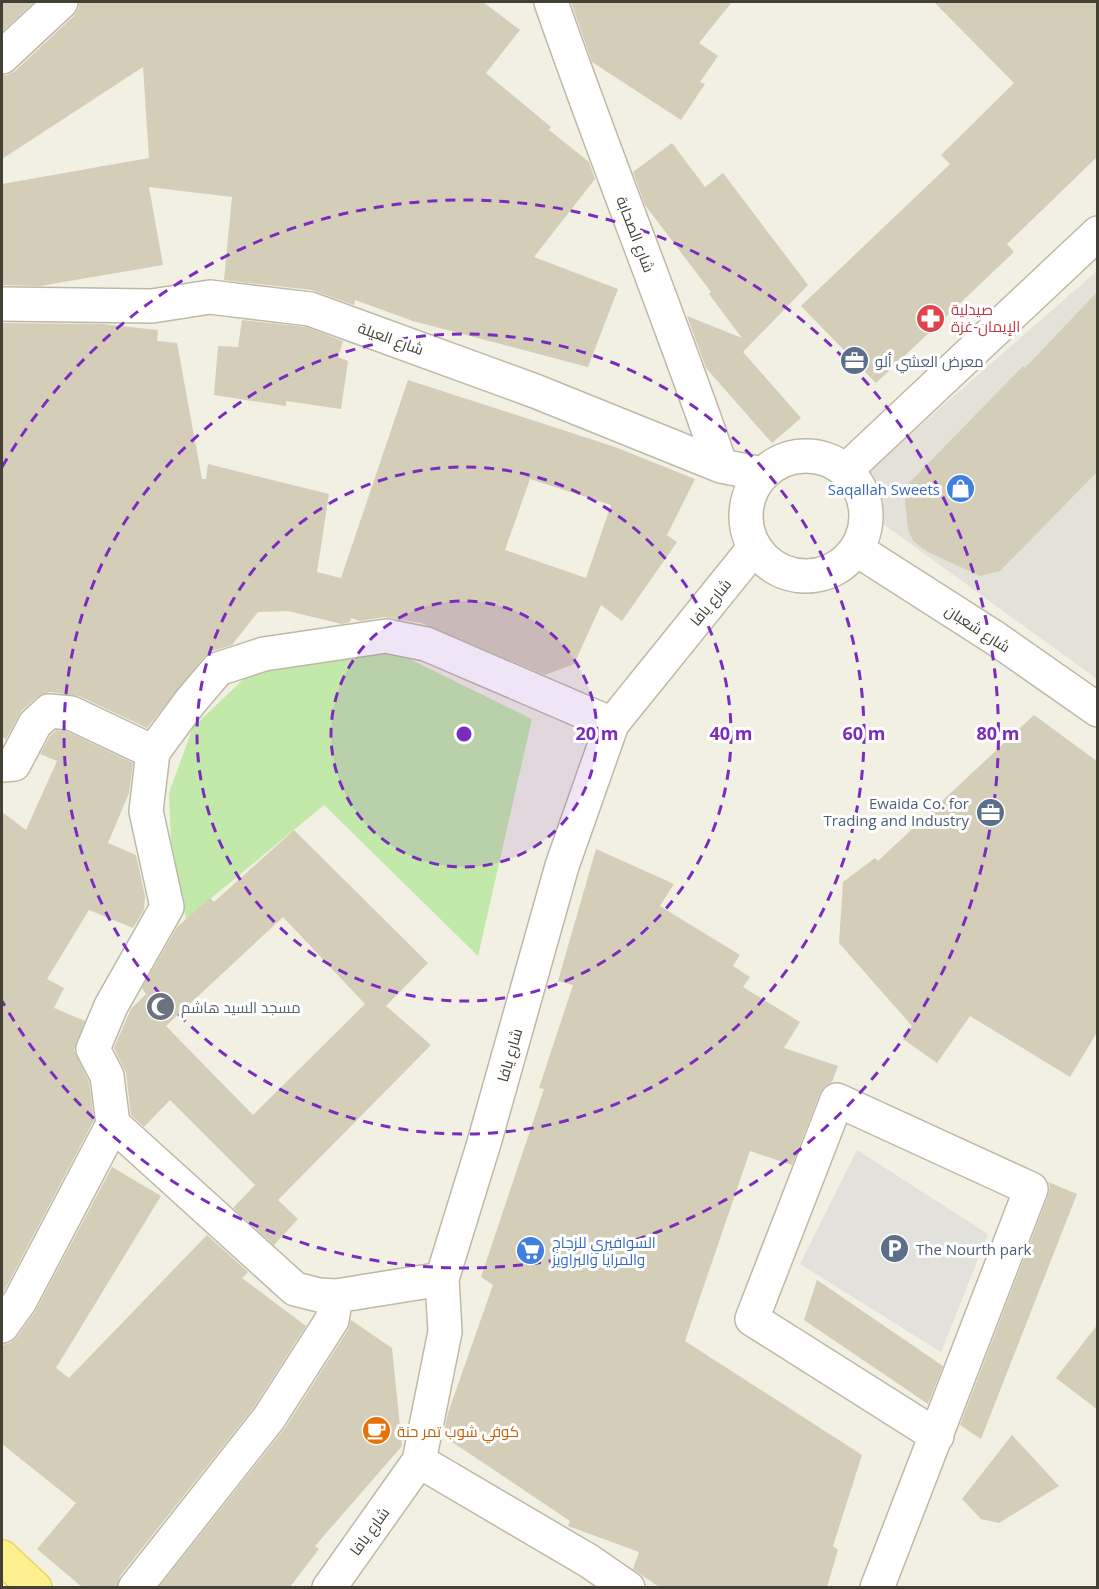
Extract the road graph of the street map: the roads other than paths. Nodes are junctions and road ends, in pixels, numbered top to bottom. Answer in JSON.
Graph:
{"nodes":[{"id":1,"x":60,"y":2,"type":"edge"},
{"id":2,"x":551,"y":2,"type":"edge"},
{"id":3,"x":2,"y":57,"type":"edge"},
{"id":4,"x":1098,"y":232,"type":"edge"},
{"id":5,"x":2,"y":304,"type":"edge"},
{"id":6,"x":721,"y":466,"type":"junction"},
{"id":7,"x":845,"y":471,"type":"junction"},
{"id":8,"x":762,"y":474,"type":"junction"},
{"id":9,"x":754,"y":548,"type":"junction"},
{"id":10,"x":856,"y":549,"type":"junction"},
{"id":11,"x":1098,"y":710,"type":"edge"},
{"id":12,"x":612,"y":724,"type":"junction"},
{"id":13,"x":153,"y":752,"type":"junction"},
{"id":14,"x":2,"y":765,"type":"edge"},
{"id":15,"x":113,"y":1124,"type":"junction"},
{"id":16,"x":442,"y":1279,"type":"junction"},
{"id":17,"x":336,"y":1296,"type":"junction"},
{"id":18,"x":2,"y":1326,"type":"edge"},
{"id":19,"x":937,"y":1436,"type":"junction"},
{"id":20,"x":419,"y":1461,"type":"junction"},
{"id":21,"x":2,"y":1557,"type":"edge"},
{"id":22,"x":35,"y":1587,"type":"edge"},
{"id":23,"x":135,"y":1587,"type":"edge"},
{"id":24,"x":329,"y":1587,"type":"edge"},
{"id":25,"x":628,"y":1587,"type":"edge"},
{"id":26,"x":877,"y":1587,"type":"edge"}],
"edges":[{"from":1,"to":3,"type":"street"},
{"from":2,"to":6,"type":"street","name":"شارع الصحابة"},
{"from":4,"to":7,"type":"street"},
{"from":5,"to":6,"type":"street","name":"شارع العيلة"},
{"from":6,"to":8,"type":"street","name":"شارع العيلة"},
{"from":7,"to":8,"type":"street"},
{"from":7,"to":10,"type":"street"},
{"from":8,"to":9,"type":"street"},
{"from":9,"to":10,"type":"street"},
{"from":9,"to":12,"type":"street","name":"شارع يافا"},
{"from":10,"to":11,"type":"street","name":"شارع شعبان"},
{"from":12,"to":13,"type":"street"},
{"from":12,"to":16,"type":"street","name":"شارع يافا"},
{"from":13,"to":14,"type":"street"},
{"from":13,"to":15,"type":"street"},
{"from":15,"to":17,"type":"street"},
{"from":15,"to":18,"type":"street"},
{"from":16,"to":17,"type":"street"},
{"from":16,"to":20,"type":"street","name":"شارع يافا"},
{"from":17,"to":23,"type":"street"},
{"from":19,"to":19,"type":"street"},
{"from":19,"to":26,"type":"street"},
{"from":20,"to":24,"type":"street","name":"شارع يافا"},
{"from":20,"to":25,"type":"street"},
{"from":21,"to":22,"type":"main road"}]}
